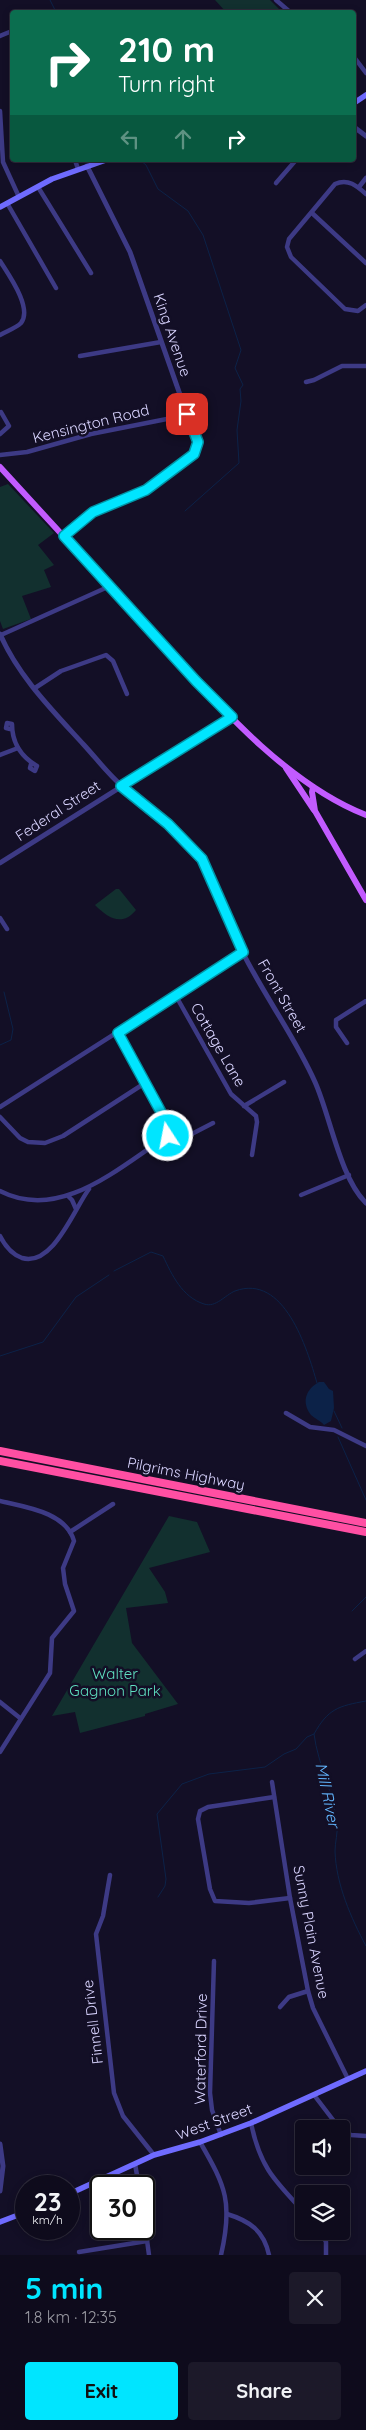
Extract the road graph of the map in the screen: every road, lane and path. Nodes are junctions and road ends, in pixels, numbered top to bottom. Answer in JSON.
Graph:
{"nodes":[{"id":1,"x":276,"y":0,"type":"edge"},
{"id":2,"x":288,"y":10,"type":"edge"},
{"id":3,"x":356,"y":59,"type":"edge"},
{"id":4,"x":366,"y":73,"type":"edge"},
{"id":5,"x":0,"y":110,"type":"edge"},
{"id":6,"x":76,"y":162,"type":"edge"},
{"id":7,"x":100,"y":162,"type":"edge"},
{"id":8,"x":294,"y":162,"type":"edge"},
{"id":9,"x":87,"y":166,"type":"junction"},
{"id":10,"x":78,"y":169,"type":"junction"},
{"id":11,"x":366,"y":178,"type":"edge"},
{"id":12,"x":276,"y":183,"type":"dead end"},
{"id":13,"x":38,"y":187,"type":"junction"},
{"id":14,"x":359,"y":187,"type":"junction"},
{"id":15,"x":366,"y":194,"type":"edge"},
{"id":16,"x":19,"y":196,"type":"junction"},
{"id":17,"x":7,"y":203,"type":"junction"},
{"id":18,"x":0,"y":207,"type":"edge"},
{"id":19,"x":312,"y":213,"type":"junction"},
{"id":20,"x":0,"y":261,"type":"edge"},
{"id":21,"x":366,"y":263,"type":"edge"},
{"id":22,"x":91,"y":273,"type":"dead end"},
{"id":23,"x":56,"y":288,"type":"dead end"},
{"id":24,"x":366,"y":305,"type":"edge"},
{"id":25,"x":0,"y":335,"type":"edge"},
{"id":26,"x":162,"y":342,"type":"junction"},
{"id":27,"x":80,"y":356,"type":"dead end"},
{"id":28,"x":366,"y":366,"type":"edge"},
{"id":29,"x":306,"y":382,"type":"dead end"},
{"id":30,"x":1,"y":412,"type":"edge"},
{"id":31,"x":187,"y":414,"type":"junction"},
{"id":32,"x":0,"y":434,"type":"edge"},
{"id":33,"x":0,"y":455,"type":"edge"},
{"id":34,"x":0,"y":468,"type":"edge"},
{"id":35,"x":64,"y":536,"type":"junction"},
{"id":36,"x":110,"y":586,"type":"junction"},
{"id":37,"x":0,"y":634,"type":"edge"},
{"id":38,"x":35,"y":688,"type":"junction"},
{"id":39,"x":127,"y":694,"type":"dead end"},
{"id":40,"x":232,"y":717,"type":"junction"},
{"id":41,"x":10,"y":729,"type":"dead end"},
{"id":42,"x":18,"y":748,"type":"junction"},
{"id":43,"x":0,"y":755,"type":"edge"},
{"id":44,"x":277,"y":758,"type":"junction"},
{"id":45,"x":31,"y":764,"type":"dead end"},
{"id":46,"x":312,"y":785,"type":"junction"},
{"id":47,"x":121,"y":786,"type":"junction"},
{"id":48,"x":307,"y":801,"type":"junction"},
{"id":49,"x":315,"y":811,"type":"junction"},
{"id":50,"x":366,"y":815,"type":"edge"},
{"id":51,"x":0,"y":863,"type":"edge"},
{"id":52,"x":366,"y":900,"type":"edge"},
{"id":53,"x":0,"y":918,"type":"edge"},
{"id":54,"x":7,"y":929,"type":"dead end"},
{"id":55,"x":243,"y":952,"type":"junction"},
{"id":56,"x":176,"y":996,"type":"junction"},
{"id":57,"x":366,"y":1001,"type":"edge"},
{"id":58,"x":118,"y":1033,"type":"junction"},
{"id":59,"x":347,"y":1043,"type":"dead end"},
{"id":60,"x":284,"y":1082,"type":"dead end"},
{"id":61,"x":145,"y":1083,"type":"junction"},
{"id":62,"x":244,"y":1106,"type":"junction"},
{"id":63,"x":0,"y":1107,"type":"edge"},
{"id":64,"x":0,"y":1117,"type":"edge"},
{"id":65,"x":213,"y":1124,"type":"dead end"},
{"id":66,"x":174,"y":1136,"type":"junction"},
{"id":67,"x":252,"y":1155,"type":"dead end"},
{"id":68,"x":349,"y":1175,"type":"junction"},
{"id":69,"x":90,"y":1187,"type":"junction"},
{"id":70,"x":0,"y":1191,"type":"edge"},
{"id":71,"x":301,"y":1195,"type":"dead end"},
{"id":72,"x":68,"y":1196,"type":"junction"},
{"id":73,"x":366,"y":1203,"type":"edge"},
{"id":74,"x":76,"y":1209,"type":"junction"},
{"id":75,"x":0,"y":1236,"type":"edge"},
{"id":76,"x":286,"y":1413,"type":"dead end"},
{"id":77,"x":366,"y":1446,"type":"edge"},
{"id":78,"x":0,"y":1451,"type":"edge"},
{"id":79,"x":0,"y":1461,"type":"edge"},
{"id":80,"x":0,"y":1501,"type":"edge"},
{"id":81,"x":113,"y":1504,"type":"dead end"},
{"id":82,"x":366,"y":1523,"type":"edge"},
{"id":83,"x":70,"y":1532,"type":"junction"},
{"id":84,"x":366,"y":1532,"type":"edge"},
{"id":85,"x":366,"y":1650,"type":"edge"},
{"id":86,"x":354,"y":1659,"type":"dead end"},
{"id":87,"x":0,"y":1702,"type":"edge"},
{"id":88,"x":20,"y":1718,"type":"junction"},
{"id":89,"x":0,"y":1752,"type":"edge"},
{"id":90,"x":272,"y":1782,"type":"dead end"},
{"id":91,"x":274,"y":1797,"type":"junction"},
{"id":92,"x":110,"y":1875,"type":"dead end"},
{"id":93,"x":290,"y":1898,"type":"junction"},
{"id":94,"x":214,"y":1961,"type":"dead end"},
{"id":95,"x":308,"y":1991,"type":"junction"},
{"id":96,"x":280,"y":2007,"type":"dead end"},
{"id":97,"x":366,"y":2071,"type":"edge"},
{"id":98,"x":348,"y":2079,"type":"junction"},
{"id":99,"x":314,"y":2095,"type":"junction"},
{"id":100,"x":334,"y":2120,"type":"edge"},
{"id":101,"x":251,"y":2123,"type":"junction"},
{"id":102,"x":221,"y":2135,"type":"junction"},
{"id":103,"x":350,"y":2135,"type":"edge"},
{"id":104,"x":366,"y":2136,"type":"edge"},
{"id":105,"x":200,"y":2142,"type":"junction"},
{"id":106,"x":0,"y":2144,"type":"edge"},
{"id":107,"x":154,"y":2155,"type":"junction"},
{"id":108,"x":135,"y":2164,"type":"junction"},
{"id":109,"x":137,"y":2175,"type":"edge"},
{"id":110,"x":80,"y":2189,"type":"edge"},
{"id":111,"x":0,"y":2191,"type":"edge"},
{"id":112,"x":295,"y":2201,"type":"edge"},
{"id":113,"x":227,"y":2214,"type":"junction"},
{"id":114,"x":15,"y":2216,"type":"edge"},
{"id":115,"x":0,"y":2222,"type":"edge"},
{"id":116,"x":325,"y":2240,"type":"edge"},
{"id":117,"x":147,"y":2241,"type":"joint"},
{"id":118,"x":79,"y":2252,"type":"dead end"},
{"id":119,"x":149,"y":2255,"type":"edge"},
{"id":120,"x":221,"y":2255,"type":"edge"},
{"id":121,"x":269,"y":2255,"type":"edge"},
{"id":122,"x":326,"y":2255,"type":"edge"}],
"edges":[{"from":1,"to":2,"type":"street"},
{"from":3,"to":4,"type":"street"},
{"from":5,"to":16,"type":"street"},
{"from":6,"to":10,"type":"street"},
{"from":7,"to":9,"type":"main road"},
{"from":8,"to":12,"type":"street"},
{"from":9,"to":10,"type":"main road"},
{"from":9,"to":26,"type":"street","name":"King Avenue"},
{"from":10,"to":13,"type":"main road"},
{"from":11,"to":14,"type":"street"},
{"from":13,"to":16,"type":"main road"},
{"from":13,"to":22,"type":"street"},
{"from":14,"to":15,"type":"street"},
{"from":14,"to":19,"type":"street"},
{"from":16,"to":17,"type":"main road"},
{"from":17,"to":18,"type":"main road"},
{"from":17,"to":23,"type":"street"},
{"from":19,"to":21,"type":"street"},
{"from":19,"to":24,"type":"street"},
{"from":20,"to":25,"type":"street"},
{"from":26,"to":27,"type":"street"},
{"from":26,"to":31,"type":"street","name":"King Avenue"},
{"from":28,"to":29,"type":"street"},
{"from":30,"to":32,"type":"street"},
{"from":31,"to":33,"type":"street","name":"Kensington Road"},
{"from":31,"to":35,"type":"street","name":"King Avenue"},
{"from":34,"to":35,"type":"main road"},
{"from":35,"to":36,"type":"main road"},
{"from":36,"to":37,"type":"street"},
{"from":36,"to":40,"type":"main road"},
{"from":37,"to":38,"type":"street","name":"Front Street"},
{"from":38,"to":39,"type":"street"},
{"from":38,"to":47,"type":"street","name":"Front Street"},
{"from":40,"to":44,"type":"main road"},
{"from":40,"to":47,"type":"street","name":"Federal Street"},
{"from":41,"to":42,"type":"street"},
{"from":42,"to":43,"type":"street"},
{"from":42,"to":45,"type":"street"},
{"from":44,"to":46,"type":"main road"},
{"from":44,"to":48,"type":"main road"},
{"from":46,"to":48,"type":"main road"},
{"from":46,"to":49,"type":"main road"},
{"from":46,"to":50,"type":"main road"},
{"from":47,"to":51,"type":"street","name":"Federal Street"},
{"from":47,"to":55,"type":"street","name":"Front Street"},
{"from":48,"to":49,"type":"main road"},
{"from":49,"to":52,"type":"main road"},
{"from":53,"to":54,"type":"street"},
{"from":55,"to":56,"type":"street"},
{"from":55,"to":68,"type":"street","name":"Front Street"},
{"from":56,"to":58,"type":"street"},
{"from":56,"to":62,"type":"street","name":"Cottage Lane"},
{"from":57,"to":59,"type":"street"},
{"from":58,"to":61,"type":"street"},
{"from":58,"to":63,"type":"street"},
{"from":60,"to":62,"type":"street"},
{"from":61,"to":64,"type":"street"},
{"from":61,"to":66,"type":"street"},
{"from":62,"to":67,"type":"street","name":"Cottage Lane"},
{"from":65,"to":66,"type":"street"},
{"from":66,"to":69,"type":"street"},
{"from":68,"to":71,"type":"street"},
{"from":68,"to":73,"type":"street","name":"Front Street"},
{"from":69,"to":72,"type":"street"},
{"from":69,"to":74,"type":"street"},
{"from":70,"to":72,"type":"street"},
{"from":72,"to":74,"type":"street"},
{"from":74,"to":75,"type":"street"},
{"from":76,"to":77,"type":"street"},
{"from":78,"to":82,"type":"highway","name":"Pilgrims Highway"},
{"from":79,"to":84,"type":"highway","name":"Pilgrims Highway"},
{"from":80,"to":83,"type":"street"},
{"from":81,"to":83,"type":"street"},
{"from":83,"to":88,"type":"street"},
{"from":85,"to":86,"type":"street"},
{"from":87,"to":88,"type":"street"},
{"from":88,"to":89,"type":"street"},
{"from":90,"to":91,"type":"street","name":"Sunny Plain Avenue"},
{"from":91,"to":93,"type":"street","name":"Sunny Plain Avenue"},
{"from":91,"to":93,"type":"street"},
{"from":92,"to":107,"type":"street","name":"Finnell Drive"},
{"from":93,"to":95,"type":"street","name":"Sunny Plain Avenue"},
{"from":94,"to":102,"type":"street","name":"Waterford Drive"},
{"from":95,"to":96,"type":"street"},
{"from":95,"to":98,"type":"street","name":"Sunny Plain Avenue"},
{"from":97,"to":98,"type":"main road","name":"West Street"},
{"from":98,"to":99,"type":"main road","name":"West Street"},
{"from":99,"to":100,"type":"street"},
{"from":99,"to":101,"type":"main road","name":"West Street"},
{"from":101,"to":102,"type":"main road","name":"West Street"},
{"from":101,"to":112,"type":"street"},
{"from":102,"to":105,"type":"main road","name":"West Street"},
{"from":103,"to":104,"type":"street"},
{"from":105,"to":107,"type":"main road","name":"West Street"},
{"from":105,"to":113,"type":"street"},
{"from":106,"to":111,"type":"street"},
{"from":107,"to":108,"type":"main road","name":"West Street"},
{"from":108,"to":109,"type":"street"},
{"from":108,"to":110,"type":"main road","name":"West Street"},
{"from":113,"to":120,"type":"street"},
{"from":113,"to":121,"type":"street"},
{"from":114,"to":115,"type":"main road"},
{"from":116,"to":122,"type":"street"},
{"from":117,"to":118,"type":"street"},
{"from":117,"to":119,"type":"street"}]}
